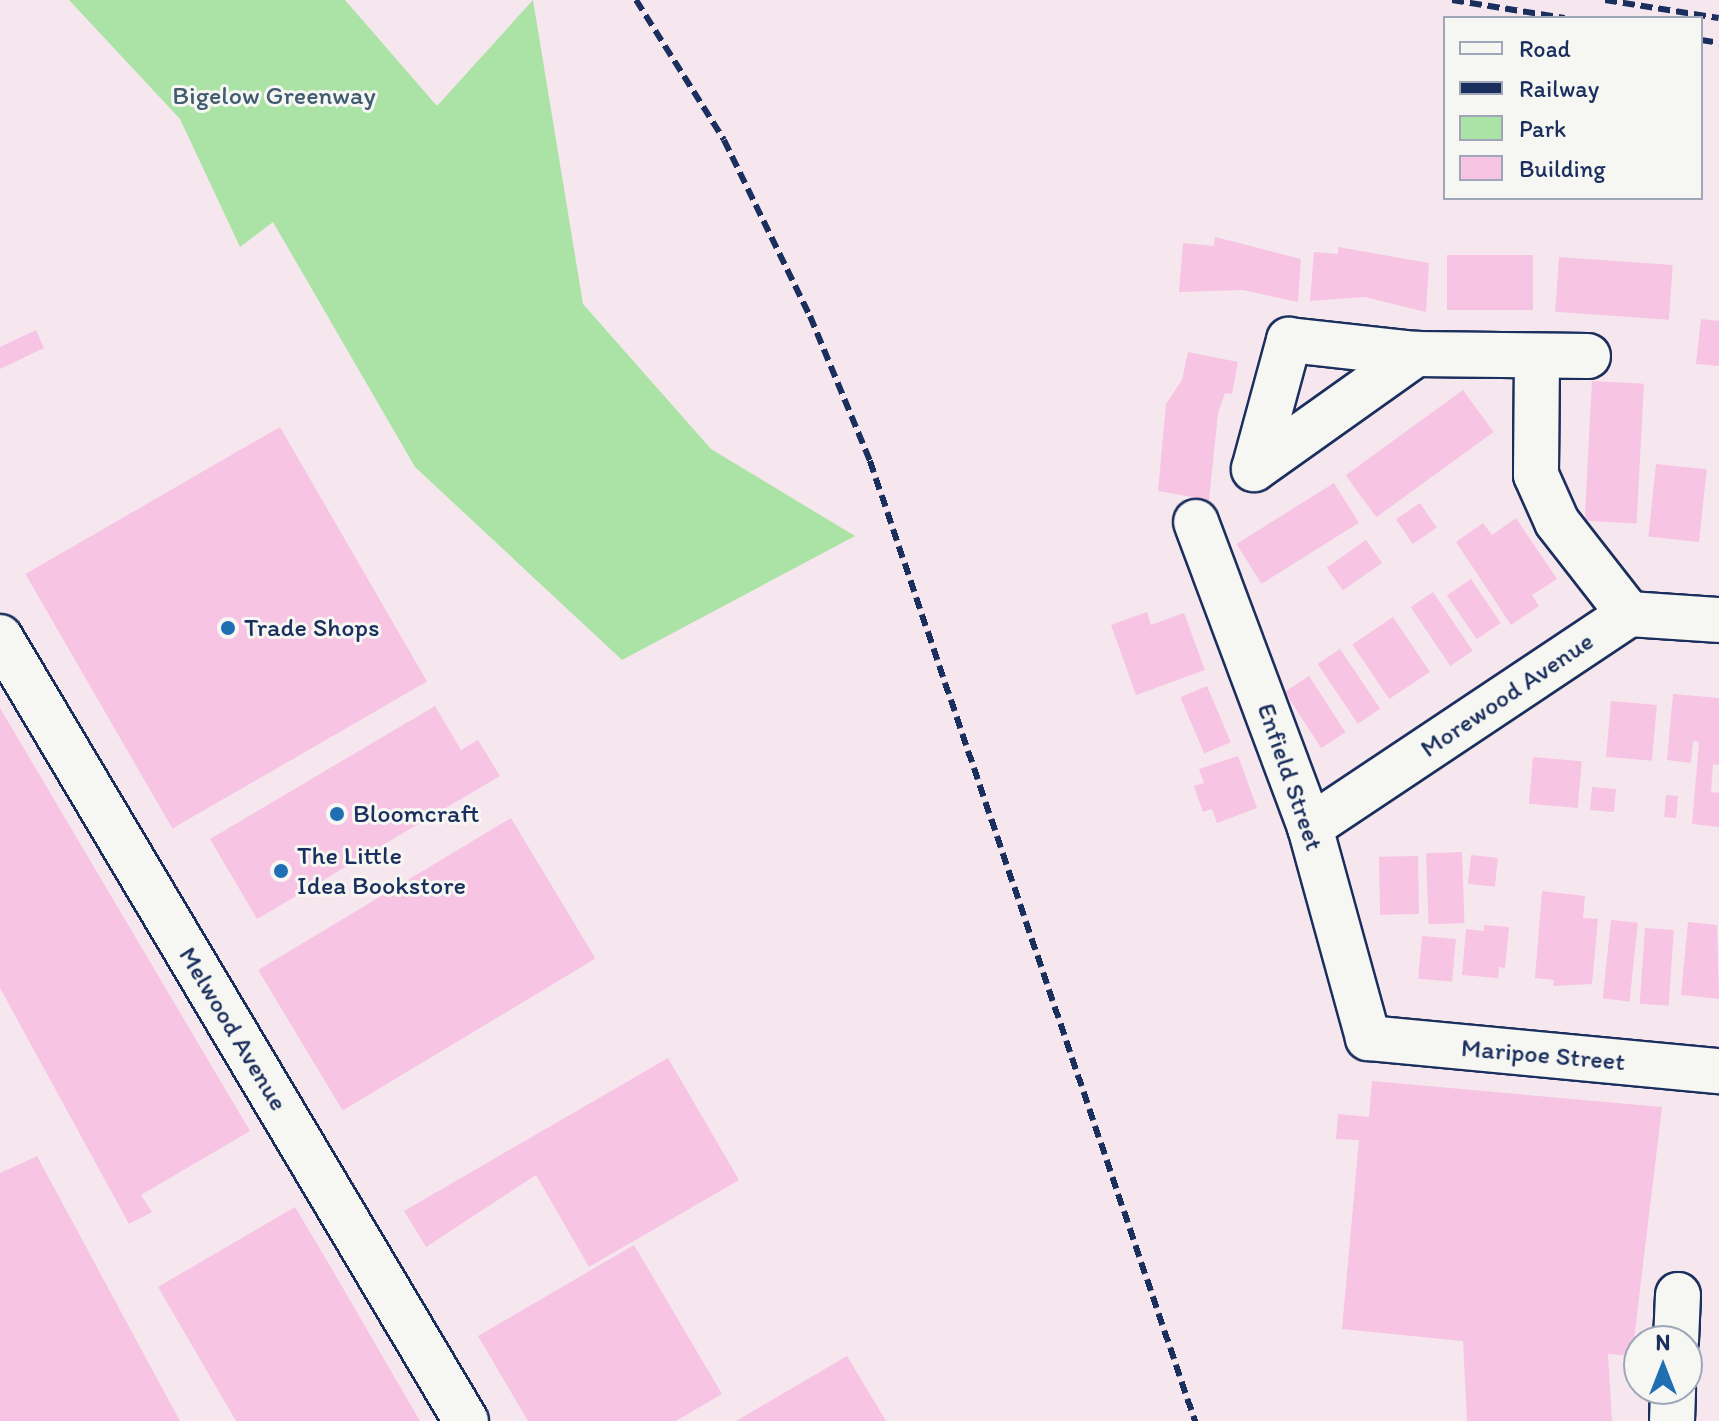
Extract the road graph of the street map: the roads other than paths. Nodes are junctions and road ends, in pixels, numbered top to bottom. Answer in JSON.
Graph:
{"nodes":[{"id":1,"x":1416,"y":354,"type":"dead end"},
{"id":2,"x":1588,"y":356,"type":"dead end"},
{"id":3,"x":1537,"y":357,"type":"junction"},
{"id":4,"x":1196,"y":522,"type":"dead end"},
{"id":5,"x":1629,"y":614,"type":"junction"},
{"id":6,"x":1719,"y":620,"type":"edge"},
{"id":7,"x":0,"y":637,"type":"edge"},
{"id":8,"x":1310,"y":827,"type":"junction"},
{"id":9,"x":1368,"y":1038,"type":"joint"},
{"id":10,"x":1719,"y":1071,"type":"edge"},
{"id":11,"x":1678,"y":1295,"type":"dead end"},
{"id":12,"x":1677,"y":1325,"type":"edge"},
{"id":13,"x":466,"y":1421,"type":"edge"}],
"edges":[{"from":1,"to":3,"type":"street"},
{"from":2,"to":3,"type":"street"},
{"from":3,"to":5,"type":"street"},
{"from":4,"to":8,"type":"street","name":"Enfield Street"},
{"from":5,"to":6,"type":"street"},
{"from":5,"to":8,"type":"street","name":"Morewood Avenue"},
{"from":7,"to":13,"type":"street","name":"Melwood Avenue"},
{"from":8,"to":9,"type":"street","name":"Enfield Street"},
{"from":9,"to":10,"type":"street","name":"Maripoe Street"},
{"from":11,"to":12,"type":"street"}]}
